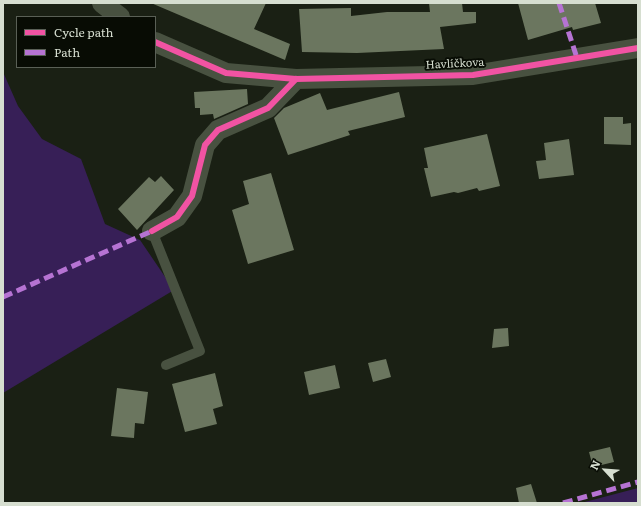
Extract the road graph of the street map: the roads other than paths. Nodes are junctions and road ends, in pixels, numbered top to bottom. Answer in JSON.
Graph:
{"nodes":[{"id":1,"x":102,"y":3,"type":"edge"},
{"id":2,"x":119,"y":16,"type":"edge"},
{"id":3,"x":156,"y":42,"type":"edge"},
{"id":4,"x":638,"y":48,"type":"edge"},
{"id":5,"x":296,"y":79,"type":"junction"},
{"id":6,"x":152,"y":231,"type":"joint"},
{"id":7,"x":166,"y":365,"type":"dead end"}],
"edges":[{"from":1,"to":2,"type":"street"},
{"from":3,"to":5,"type":"street","name":"Havlíčkova"},
{"from":4,"to":5,"type":"street","name":"Havlíčkova"},
{"from":5,"to":6,"type":"street"},
{"from":6,"to":7,"type":"lane"}]}
